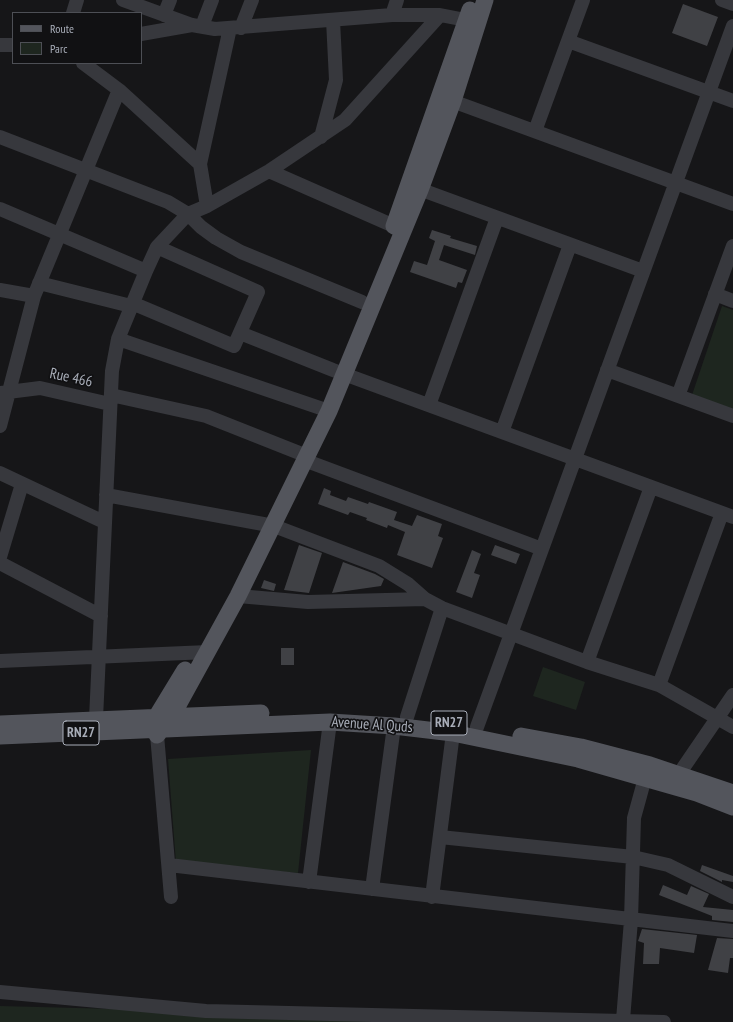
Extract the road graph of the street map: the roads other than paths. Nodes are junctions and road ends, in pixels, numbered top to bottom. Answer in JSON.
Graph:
{"nodes":[{"id":1,"x":77,"y":0,"type":"edge"},
{"id":2,"x":123,"y":0,"type":"edge"},
{"id":3,"x":170,"y":0,"type":"edge"},
{"id":4,"x":212,"y":0,"type":"edge"},
{"id":5,"x":252,"y":0,"type":"edge"},
{"id":6,"x":397,"y":0,"type":"edge"},
{"id":7,"x":473,"y":0,"type":"edge"},
{"id":8,"x":485,"y":0,"type":"edge"},
{"id":9,"x":583,"y":0,"type":"edge"},
{"id":10,"x":722,"y":0,"type":"edge"},
{"id":11,"x":733,"y":4,"type":"edge"},
{"id":12,"x":73,"y":12,"type":"edge"},
{"id":13,"x":164,"y":15,"type":"junction"},
{"id":14,"x":392,"y":15,"type":"junction"},
{"id":15,"x":440,"y":15,"type":"junction"},
{"id":16,"x":333,"y":20,"type":"junction"},
{"id":17,"x":472,"y":21,"type":"junction"},
{"id":18,"x":197,"y":26,"type":"junction"},
{"id":19,"x":733,"y":26,"type":"edge"},
{"id":20,"x":235,"y":28,"type":"junction"},
{"id":21,"x":142,"y":34,"type":"edge"},
{"id":22,"x":568,"y":41,"type":"junction"},
{"id":23,"x":0,"y":45,"type":"edge"},
{"id":24,"x":12,"y":45,"type":"edge"},
{"id":25,"x":84,"y":64,"type":"edge"},
{"id":26,"x":119,"y":90,"type":"junction"},
{"id":27,"x":709,"y":92,"type":"junction"},
{"id":28,"x":446,"y":99,"type":"junction"},
{"id":29,"x":733,"y":101,"type":"edge"},
{"id":30,"x":535,"y":131,"type":"junction"},
{"id":31,"x":0,"y":137,"type":"edge"},
{"id":32,"x":321,"y":137,"type":"junction"},
{"id":33,"x":200,"y":164,"type":"junction"},
{"id":34,"x":86,"y":170,"type":"junction"},
{"id":35,"x":269,"y":171,"type":"junction"},
{"id":36,"x":676,"y":183,"type":"junction"},
{"id":37,"x":415,"y":188,"type":"junction"},
{"id":38,"x":733,"y":204,"type":"edge"},
{"id":39,"x":207,"y":206,"type":"junction"},
{"id":40,"x":0,"y":209,"type":"edge"},
{"id":41,"x":188,"y":214,"type":"junction"},
{"id":42,"x":497,"y":218,"type":"junction"},
{"id":43,"x":394,"y":226,"type":"junction"},
{"id":44,"x":59,"y":234,"type":"junction"},
{"id":45,"x":570,"y":245,"type":"junction"},
{"id":46,"x":733,"y":246,"type":"edge"},
{"id":47,"x":158,"y":247,"type":"junction"},
{"id":48,"x":146,"y":271,"type":"junction"},
{"id":49,"x":644,"y":271,"type":"junction"},
{"id":50,"x":0,"y":290,"type":"edge"},
{"id":51,"x":36,"y":290,"type":"junction"},
{"id":52,"x":715,"y":294,"type":"junction"},
{"id":53,"x":733,"y":301,"type":"edge"},
{"id":54,"x":362,"y":302,"type":"junction"},
{"id":55,"x":131,"y":305,"type":"junction"},
{"id":56,"x":240,"y":333,"type":"junction"},
{"id":57,"x":118,"y":339,"type":"junction"},
{"id":58,"x":608,"y":370,"type":"junction"},
{"id":59,"x":339,"y":372,"type":"junction"},
{"id":60,"x":4,"y":393,"type":"edge"},
{"id":61,"x":678,"y":396,"type":"junction"},
{"id":62,"x":110,"y":399,"type":"junction"},
{"id":63,"x":428,"y":405,"type":"junction"},
{"id":64,"x":323,"y":409,"type":"junction"},
{"id":65,"x":733,"y":416,"type":"edge"},
{"id":66,"x":0,"y":426,"type":"edge"},
{"id":67,"x":502,"y":432,"type":"junction"},
{"id":68,"x":305,"y":457,"type":"junction"},
{"id":69,"x":575,"y":459,"type":"junction"},
{"id":70,"x":0,"y":473,"type":"edge"},
{"id":71,"x":22,"y":484,"type":"junction"},
{"id":72,"x":651,"y":487,"type":"junction"},
{"id":73,"x":106,"y":495,"type":"junction"},
{"id":74,"x":728,"y":515,"type":"edge"},
{"id":75,"x":104,"y":522,"type":"junction"},
{"id":76,"x":268,"y":524,"type":"junction"},
{"id":77,"x":4,"y":530,"type":"edge"},
{"id":78,"x":542,"y":549,"type":"junction"},
{"id":79,"x":0,"y":557,"type":"edge"},
{"id":80,"x":0,"y":563,"type":"edge"},
{"id":81,"x":238,"y":596,"type":"junction"},
{"id":82,"x":424,"y":598,"type":"junction"},
{"id":83,"x":442,"y":608,"type":"junction"},
{"id":84,"x":101,"y":616,"type":"junction"},
{"id":85,"x":511,"y":634,"type":"junction"},
{"id":86,"x":202,"y":652,"type":"junction"},
{"id":87,"x":99,"y":657,"type":"junction"},
{"id":88,"x":0,"y":661,"type":"edge"},
{"id":89,"x":587,"y":662,"type":"junction"},
{"id":90,"x":659,"y":686,"type":"junction"},
{"id":91,"x":733,"y":695,"type":"edge"},
{"id":92,"x":96,"y":719,"type":"junction"},
{"id":93,"x":718,"y":719,"type":"junction"},
{"id":94,"x":401,"y":721,"type":"junction"},
{"id":95,"x":330,"y":722,"type":"junction"},
{"id":96,"x":0,"y":724,"type":"edge"},
{"id":97,"x":161,"y":725,"type":"junction"},
{"id":98,"x":477,"y":727,"type":"junction"},
{"id":99,"x":733,"y":727,"type":"edge"},
{"id":100,"x":453,"y":733,"type":"junction"},
{"id":101,"x":0,"y":736,"type":"edge"},
{"id":102,"x":679,"y":774,"type":"junction"},
{"id":103,"x":645,"y":778,"type":"junction"},
{"id":104,"x":733,"y":793,"type":"edge"},
{"id":105,"x":733,"y":807,"type":"edge"},
{"id":106,"x":440,"y":837,"type":"junction"},
{"id":107,"x":633,"y":857,"type":"junction"},
{"id":108,"x":169,"y":865,"type":"junction"},
{"id":109,"x":309,"y":882,"type":"junction"},
{"id":110,"x":372,"y":889,"type":"junction"},
{"id":111,"x":171,"y":897,"type":"dead end"},
{"id":112,"x":432,"y":897,"type":"junction"},
{"id":113,"x":733,"y":897,"type":"edge"},
{"id":114,"x":632,"y":920,"type":"junction"},
{"id":115,"x":733,"y":931,"type":"edge"},
{"id":116,"x":0,"y":992,"type":"edge"},
{"id":117,"x":615,"y":1021,"type":"edge"},
{"id":118,"x":664,"y":1022,"type":"edge"}],
"edges":[{"from":1,"to":12,"type":"street"},
{"from":2,"to":13,"type":"street"},
{"from":3,"to":13,"type":"street"},
{"from":4,"to":18,"type":"street"},
{"from":5,"to":20,"type":"street"},
{"from":6,"to":14,"type":"street"},
{"from":7,"to":17,"type":"main road"},
{"from":8,"to":17,"type":"main road"},
{"from":9,"to":22,"type":"street"},
{"from":10,"to":11,"type":"street"},
{"from":13,"to":18,"type":"street"},
{"from":14,"to":15,"type":"street"},
{"from":14,"to":16,"type":"street"},
{"from":15,"to":17,"type":"street"},
{"from":15,"to":32,"type":"street"},
{"from":16,"to":20,"type":"street"},
{"from":16,"to":32,"type":"street"},
{"from":17,"to":28,"type":"main road"},
{"from":18,"to":20,"type":"street"},
{"from":18,"to":21,"type":"street"},
{"from":19,"to":27,"type":"street"},
{"from":20,"to":33,"type":"street"},
{"from":22,"to":27,"type":"street"},
{"from":22,"to":30,"type":"street"},
{"from":23,"to":24,"type":"street"},
{"from":25,"to":26,"type":"street"},
{"from":26,"to":33,"type":"street"},
{"from":26,"to":34,"type":"street"},
{"from":27,"to":29,"type":"street"},
{"from":27,"to":36,"type":"street"},
{"from":28,"to":30,"type":"street"},
{"from":28,"to":37,"type":"main road"},
{"from":30,"to":36,"type":"street"},
{"from":31,"to":34,"type":"street"},
{"from":32,"to":35,"type":"street"},
{"from":33,"to":39,"type":"street"},
{"from":34,"to":41,"type":"street"},
{"from":34,"to":44,"type":"street"},
{"from":35,"to":39,"type":"street"},
{"from":35,"to":43,"type":"street"},
{"from":36,"to":38,"type":"street"},
{"from":36,"to":49,"type":"street"},
{"from":37,"to":42,"type":"street"},
{"from":37,"to":43,"type":"main road"},
{"from":37,"to":59,"type":"main road"},
{"from":39,"to":41,"type":"street"},
{"from":40,"to":44,"type":"street"},
{"from":41,"to":47,"type":"street"},
{"from":41,"to":54,"type":"street"},
{"from":42,"to":45,"type":"street"},
{"from":42,"to":63,"type":"street"},
{"from":43,"to":54,"type":"main road"},
{"from":44,"to":48,"type":"street"},
{"from":44,"to":51,"type":"street"},
{"from":45,"to":49,"type":"street"},
{"from":45,"to":67,"type":"street"},
{"from":46,"to":52,"type":"street"},
{"from":47,"to":48,"type":"street"},
{"from":47,"to":56,"type":"street"},
{"from":48,"to":55,"type":"street"},
{"from":49,"to":58,"type":"street"},
{"from":50,"to":51,"type":"street"},
{"from":51,"to":55,"type":"street"},
{"from":51,"to":60,"type":"street"},
{"from":52,"to":53,"type":"street"},
{"from":52,"to":61,"type":"street"},
{"from":54,"to":59,"type":"main road"},
{"from":55,"to":56,"type":"street"},
{"from":55,"to":57,"type":"street"},
{"from":56,"to":59,"type":"street"},
{"from":57,"to":62,"type":"street"},
{"from":57,"to":64,"type":"street"},
{"from":58,"to":61,"type":"street"},
{"from":58,"to":69,"type":"street"},
{"from":59,"to":63,"type":"street"},
{"from":59,"to":64,"type":"main road"},
{"from":60,"to":62,"type":"street","name":"Rue 466"},
{"from":60,"to":66,"type":"street"},
{"from":61,"to":65,"type":"street"},
{"from":62,"to":68,"type":"street","name":"Rue 466"},
{"from":62,"to":73,"type":"street"},
{"from":63,"to":67,"type":"street"},
{"from":64,"to":68,"type":"main road"},
{"from":67,"to":69,"type":"street"},
{"from":68,"to":76,"type":"main road"},
{"from":68,"to":78,"type":"street","name":"Rue 466"},
{"from":69,"to":72,"type":"street"},
{"from":69,"to":78,"type":"street"},
{"from":70,"to":71,"type":"street"},
{"from":71,"to":75,"type":"street"},
{"from":71,"to":77,"type":"street"},
{"from":72,"to":74,"type":"street"},
{"from":72,"to":89,"type":"street"},
{"from":73,"to":75,"type":"street"},
{"from":73,"to":76,"type":"street"},
{"from":74,"to":90,"type":"street"},
{"from":75,"to":84,"type":"street"},
{"from":76,"to":81,"type":"main road"},
{"from":76,"to":82,"type":"street"},
{"from":76,"to":86,"type":"main road"},
{"from":77,"to":79,"type":"street"},
{"from":78,"to":85,"type":"street"},
{"from":80,"to":84,"type":"street"},
{"from":81,"to":82,"type":"street"},
{"from":81,"to":86,"type":"main road"},
{"from":82,"to":83,"type":"street"},
{"from":83,"to":85,"type":"street"},
{"from":83,"to":94,"type":"street"},
{"from":84,"to":87,"type":"street"},
{"from":85,"to":89,"type":"street"},
{"from":85,"to":98,"type":"street"},
{"from":86,"to":87,"type":"street"},
{"from":86,"to":97,"type":"main road"},
{"from":87,"to":88,"type":"street"},
{"from":87,"to":92,"type":"street"},
{"from":89,"to":90,"type":"street"},
{"from":90,"to":93,"type":"street"},
{"from":91,"to":93,"type":"street"},
{"from":92,"to":96,"type":"main road","name":"Avenue Al Quds","number":"RN27"},
{"from":92,"to":97,"type":"main road","name":"Avenue Al Quds","number":"RN27"},
{"from":93,"to":99,"type":"street"},
{"from":93,"to":102,"type":"street"},
{"from":94,"to":95,"type":"main road","name":"Avenue Al Quds","number":"RN27"},
{"from":94,"to":97,"type":"main road","name":"Avenue Al Quds","number":"RN27"},
{"from":94,"to":98,"type":"main road","name":"Avenue Al Quds","number":"RN27"},
{"from":94,"to":100,"type":"main road","name":"Avenue Al Quds","number":"RN27"},
{"from":94,"to":110,"type":"street"},
{"from":95,"to":97,"type":"main road","name":"Avenue Al Quds","number":"RN27"},
{"from":95,"to":109,"type":"street"},
{"from":97,"to":101,"type":"main road","name":"Avenue Al Quds","number":"RN27"},
{"from":97,"to":108,"type":"street"},
{"from":98,"to":102,"type":"main road","name":"Avenue Al Quds","number":"RN27"},
{"from":100,"to":103,"type":"main road","name":"Avenue Al Quds","number":"RN27"},
{"from":100,"to":106,"type":"street"},
{"from":102,"to":104,"type":"main road","name":"Avenue Al Quds","number":"RN27"},
{"from":103,"to":105,"type":"main road","name":"Avenue Al Quds","number":"RN27"},
{"from":103,"to":107,"type":"street"},
{"from":106,"to":107,"type":"street"},
{"from":106,"to":112,"type":"street"},
{"from":107,"to":113,"type":"street"},
{"from":107,"to":114,"type":"street"},
{"from":108,"to":109,"type":"street"},
{"from":108,"to":111,"type":"street"},
{"from":109,"to":110,"type":"street"},
{"from":110,"to":112,"type":"street"},
{"from":112,"to":114,"type":"street"},
{"from":114,"to":115,"type":"street"},
{"from":114,"to":117,"type":"street"},
{"from":116,"to":117,"type":"street"},
{"from":117,"to":118,"type":"street"}]}
